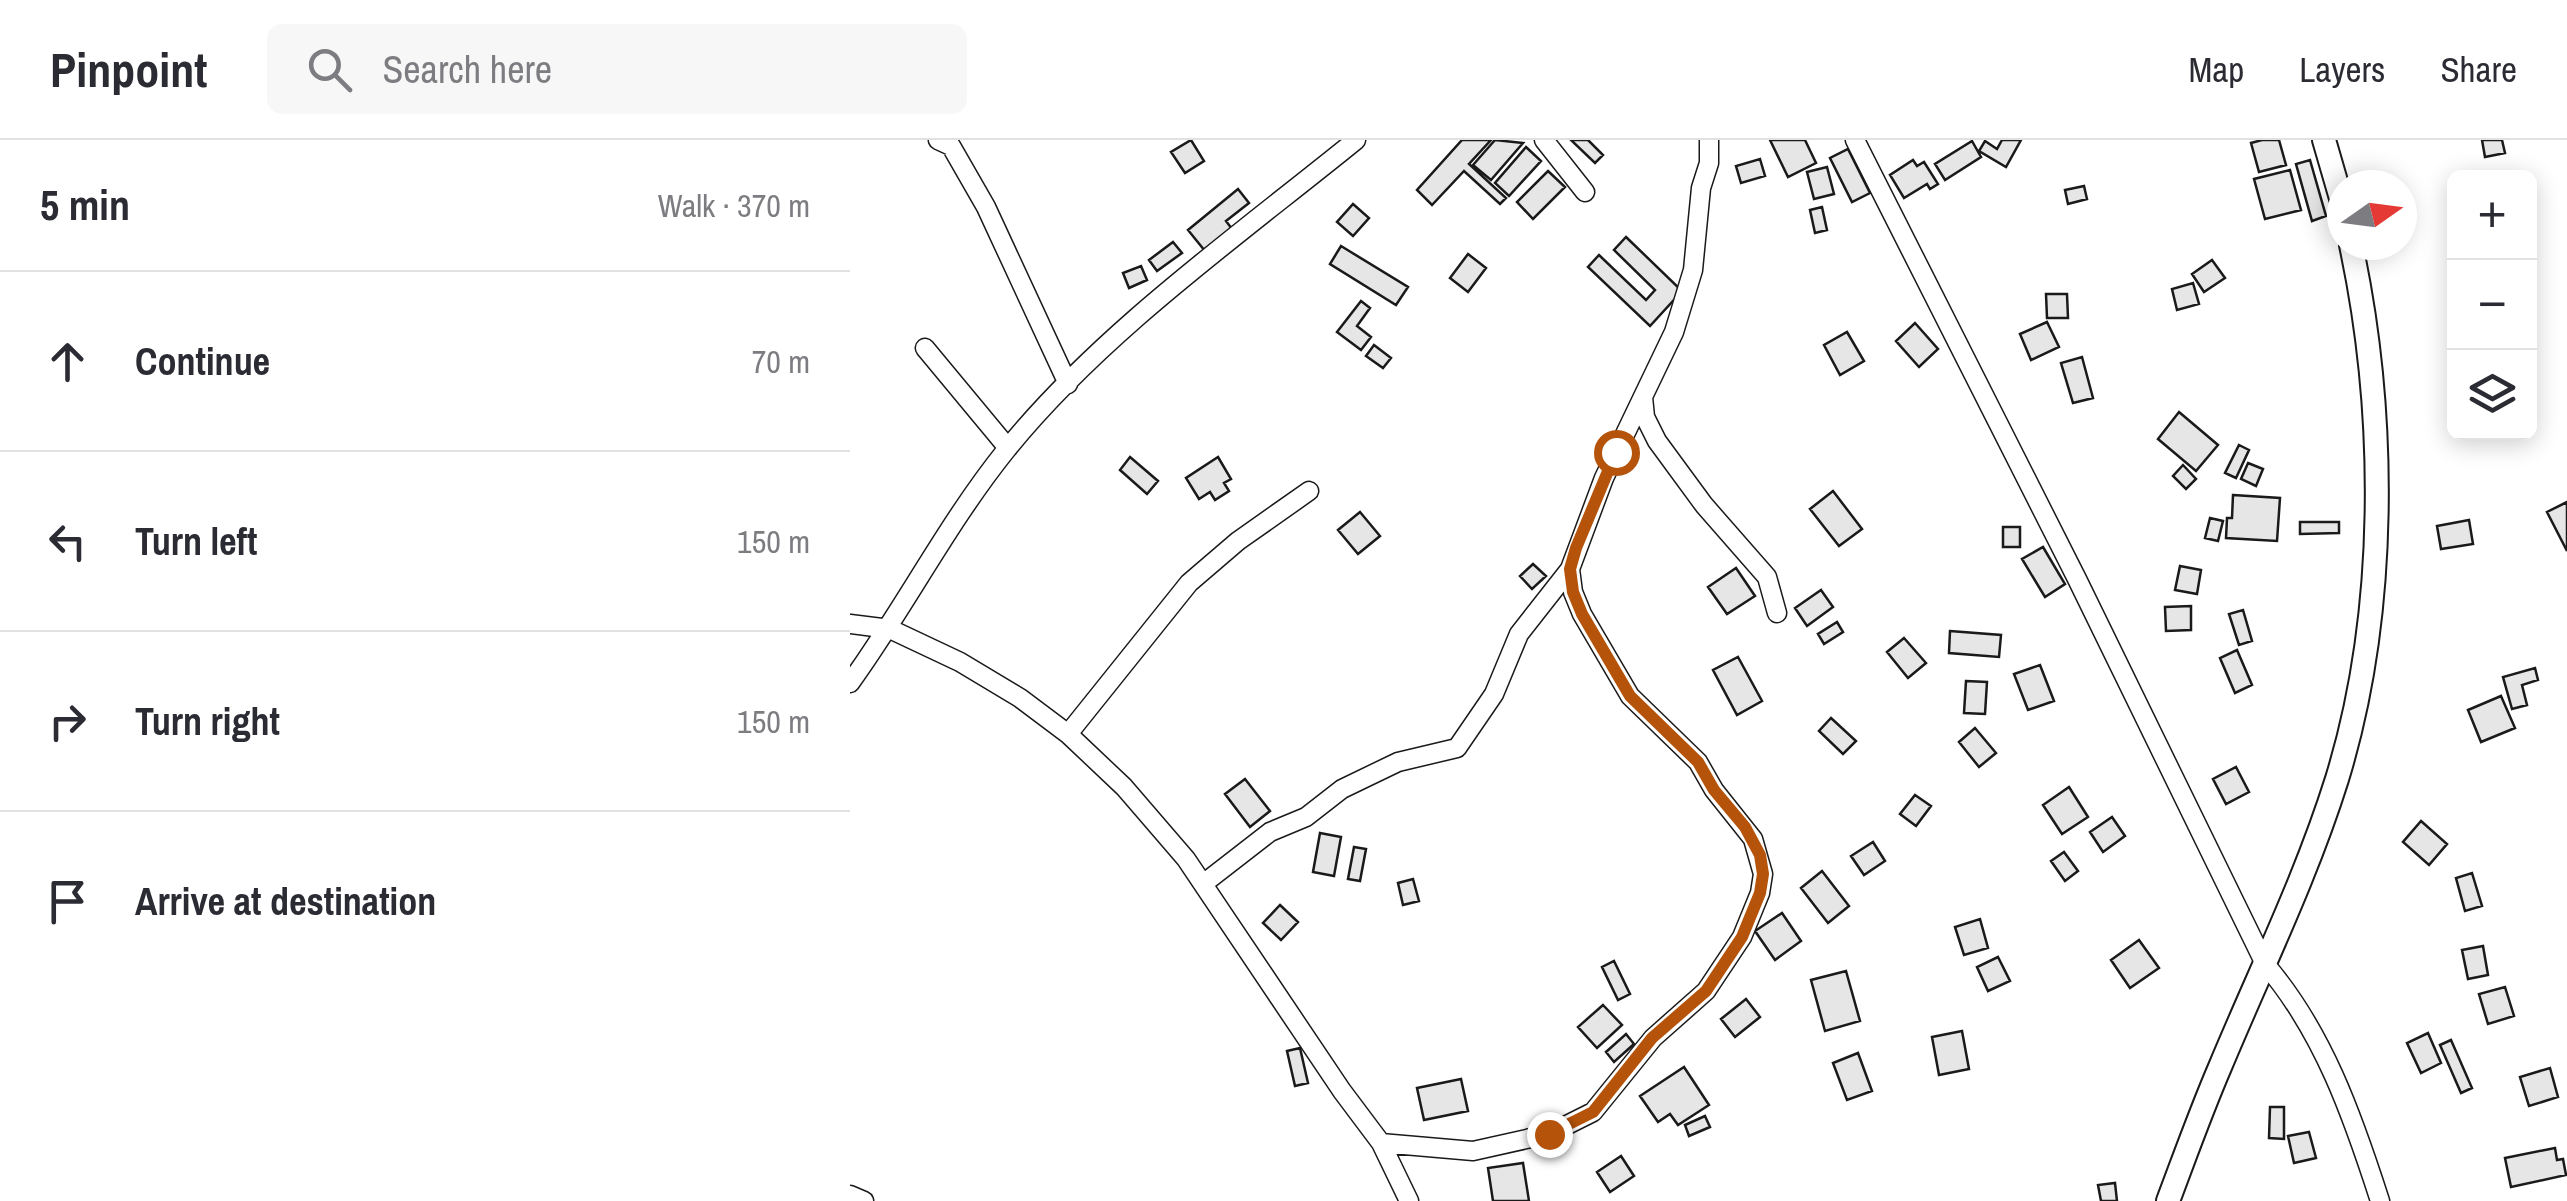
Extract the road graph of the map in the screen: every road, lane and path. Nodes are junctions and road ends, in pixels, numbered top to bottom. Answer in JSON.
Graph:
{"nodes":[{"id":1,"x":938,"y":140,"type":"edge"},
{"id":2,"x":1356,"y":140,"type":"edge"},
{"id":3,"x":1544,"y":140,"type":"edge"},
{"id":4,"x":1710,"y":140,"type":"edge"},
{"id":5,"x":1855,"y":140,"type":"edge"},
{"id":6,"x":2324,"y":140,"type":"edge"},
{"id":7,"x":2333,"y":170,"type":"edge"},
{"id":8,"x":1585,"y":192,"type":"dead end"},
{"id":9,"x":2354,"y":260,"type":"edge"},
{"id":10,"x":925,"y":348,"type":"dead end"},
{"id":11,"x":1068,"y":384,"type":"junction"},
{"id":12,"x":1642,"y":397,"type":"junction"},
{"id":13,"x":1008,"y":448,"type":"junction"},
{"id":14,"x":1308,"y":491,"type":"dead end"},
{"id":15,"x":1570,"y":569,"type":"junction"},
{"id":16,"x":1778,"y":613,"type":"dead end"},
{"id":17,"x":850,"y":624,"type":"edge"},
{"id":18,"x":890,"y":628,"type":"junction"},
{"id":19,"x":850,"y":684,"type":"edge"},
{"id":20,"x":1068,"y":734,"type":"junction"},
{"id":21,"x":1203,"y":884,"type":"junction"},
{"id":22,"x":2265,"y":964,"type":"junction"},
{"id":23,"x":1381,"y":1143,"type":"junction"},
{"id":24,"x":850,"y":1195,"type":"edge"},
{"id":25,"x":864,"y":1201,"type":"edge"},
{"id":26,"x":1409,"y":1201,"type":"edge"},
{"id":27,"x":2168,"y":1201,"type":"edge"},
{"id":28,"x":2380,"y":1201,"type":"edge"}],
"edges":[{"from":1,"to":11,"type":"street"},
{"from":2,"to":11,"type":"street"},
{"from":3,"to":8,"type":"street"},
{"from":4,"to":12,"type":"street"},
{"from":5,"to":22,"type":"street"},
{"from":6,"to":7,"type":"main road"},
{"from":9,"to":22,"type":"main road"},
{"from":10,"to":13,"type":"street"},
{"from":11,"to":13,"type":"street"},
{"from":12,"to":15,"type":"street"},
{"from":12,"to":16,"type":"street"},
{"from":13,"to":18,"type":"street"},
{"from":14,"to":20,"type":"street"},
{"from":15,"to":21,"type":"street"},
{"from":15,"to":23,"type":"street"},
{"from":17,"to":18,"type":"street"},
{"from":18,"to":19,"type":"street"},
{"from":18,"to":20,"type":"street"},
{"from":20,"to":21,"type":"street"},
{"from":21,"to":23,"type":"street"},
{"from":22,"to":27,"type":"main road"},
{"from":22,"to":28,"type":"street"},
{"from":23,"to":26,"type":"street"},
{"from":24,"to":25,"type":"street"}]}
